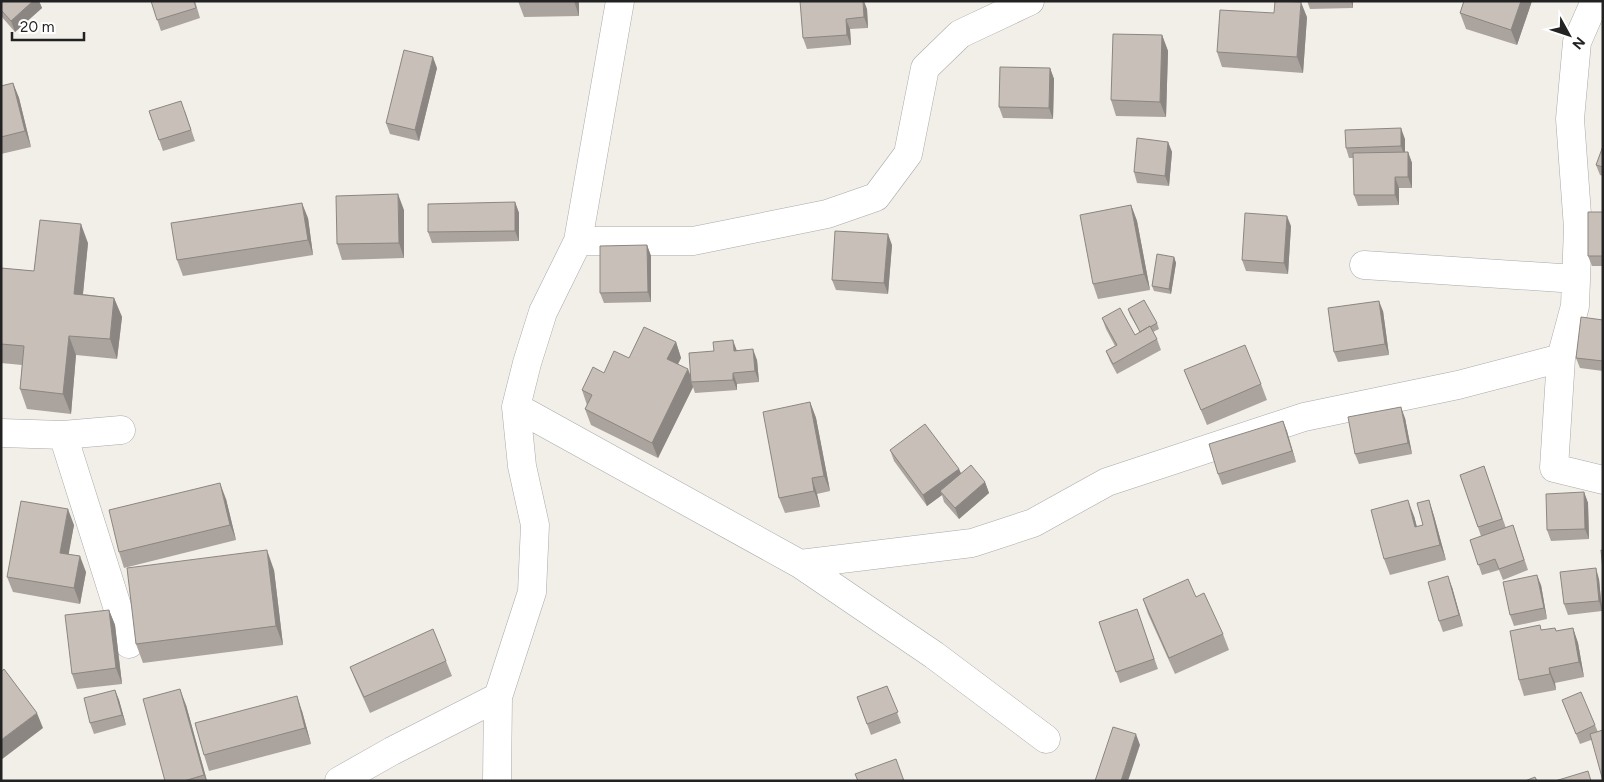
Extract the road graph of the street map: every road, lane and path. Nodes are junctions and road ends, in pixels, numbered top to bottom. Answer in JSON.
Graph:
{"nodes":[{"id":1,"x":620,"y":1,"type":"edge"},
{"id":2,"x":1030,"y":1,"type":"edge"},
{"id":3,"x":1595,"y":1,"type":"edge"},
{"id":4,"x":578,"y":241,"type":"junction"},
{"id":5,"x":1364,"y":265,"type":"dead end"},
{"id":6,"x":1576,"y":279,"type":"junction"},
{"id":7,"x":1561,"y":358,"type":"junction"},
{"id":8,"x":516,"y":407,"type":"junction"},
{"id":9,"x":121,"y":430,"type":"dead end"},
{"id":10,"x":1,"y":433,"type":"edge"},
{"id":11,"x":63,"y":435,"type":"junction"},
{"id":12,"x":1603,"y":480,"type":"edge"},
{"id":13,"x":800,"y":564,"type":"junction"},
{"id":14,"x":129,"y":644,"type":"dead end"},
{"id":15,"x":498,"y":697,"type":"junction"},
{"id":16,"x":1046,"y":739,"type":"dead end"},
{"id":17,"x":339,"y":781,"type":"edge"},
{"id":18,"x":497,"y":781,"type":"edge"}],
"edges":[{"from":1,"to":4,"type":"street"},
{"from":2,"to":4,"type":"street"},
{"from":3,"to":6,"type":"street"},
{"from":4,"to":8,"type":"street"},
{"from":5,"to":6,"type":"street"},
{"from":6,"to":7,"type":"street"},
{"from":7,"to":12,"type":"street"},
{"from":7,"to":13,"type":"street"},
{"from":8,"to":13,"type":"street"},
{"from":8,"to":15,"type":"street"},
{"from":9,"to":11,"type":"street"},
{"from":10,"to":11,"type":"street"},
{"from":11,"to":14,"type":"street"},
{"from":13,"to":16,"type":"street"},
{"from":15,"to":17,"type":"street"},
{"from":15,"to":18,"type":"street"}]}
